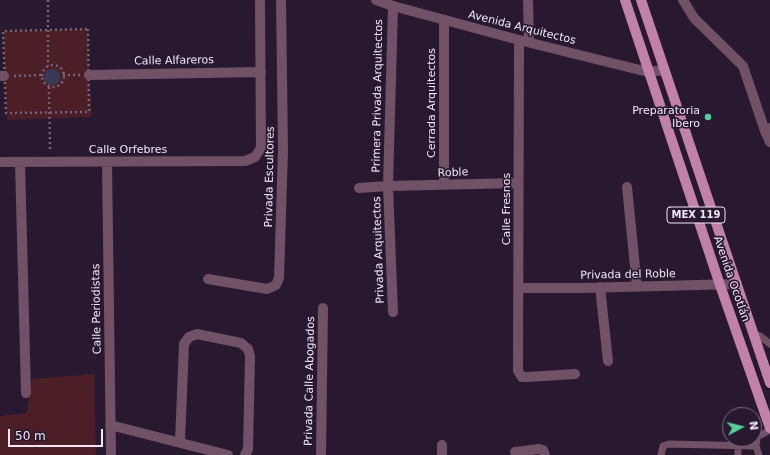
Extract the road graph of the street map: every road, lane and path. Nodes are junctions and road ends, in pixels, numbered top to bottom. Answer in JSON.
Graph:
{"nodes":[{"id":1,"x":48,"y":0,"type":"edge"},
{"id":2,"x":260,"y":0,"type":"edge"},
{"id":3,"x":280,"y":0,"type":"edge"},
{"id":4,"x":376,"y":0,"type":"edge"},
{"id":5,"x":528,"y":0,"type":"edge"},
{"id":6,"x":625,"y":0,"type":"edge"},
{"id":7,"x":641,"y":0,"type":"edge"},
{"id":8,"x":683,"y":0,"type":"edge"},
{"id":9,"x":393,"y":6,"type":"junction"},
{"id":10,"x":444,"y":20,"type":"junction"},
{"id":11,"x":48,"y":30,"type":"junction"},
{"id":12,"x":524,"y":41,"type":"junction"},
{"id":13,"x":48,"y":66,"type":"junction"},
{"id":14,"x":664,"y":70,"type":"junction"},
{"id":15,"x":261,"y":72,"type":"junction"},
{"id":16,"x":648,"y":72,"type":"junction"},
{"id":17,"x":42,"y":75,"type":"junction"},
{"id":18,"x":64,"y":75,"type":"junction"},
{"id":19,"x":89,"y":75,"type":"junction"},
{"id":20,"x":2,"y":76,"type":"edge"},
{"id":21,"x":49,"y":87,"type":"junction"},
{"id":22,"x":50,"y":113,"type":"junction"},
{"id":23,"x":767,"y":129,"type":"edge"},
{"id":24,"x":770,"y":142,"type":"edge"},
{"id":25,"x":255,"y":158,"type":"joint"},
{"id":26,"x":50,"y":161,"type":"junction"},
{"id":27,"x":0,"y":162,"type":"edge"},
{"id":28,"x":20,"y":162,"type":"junction"},
{"id":29,"x":106,"y":162,"type":"junction"},
{"id":30,"x":518,"y":183,"type":"junction"},
{"id":31,"x":444,"y":185,"type":"junction"},
{"id":32,"x":388,"y":186,"type":"junction"},
{"id":33,"x":627,"y":187,"type":"dead end"},
{"id":34,"x":359,"y":188,"type":"dead end"},
{"id":35,"x":208,"y":279,"type":"dead end"},
{"id":36,"x":737,"y":284,"type":"junction"},
{"id":37,"x":720,"y":285,"type":"junction"},
{"id":38,"x":600,"y":287,"type":"junction"},
{"id":39,"x":637,"y":287,"type":"junction"},
{"id":40,"x":519,"y":288,"type":"junction"},
{"id":41,"x":323,"y":308,"type":"dead end"},
{"id":42,"x":393,"y":312,"type":"dead end"},
{"id":43,"x":754,"y":334,"type":"junction"},
{"id":44,"x":770,"y":344,"type":"edge"},
{"id":45,"x":608,"y":361,"type":"dead end"},
{"id":46,"x":575,"y":374,"type":"dead end"},
{"id":47,"x":770,"y":383,"type":"edge"},
{"id":48,"x":26,"y":393,"type":"dead end"},
{"id":49,"x":110,"y":425,"type":"junction"},
{"id":50,"x":770,"y":429,"type":"edge"},
{"id":51,"x":180,"y":442,"type":"junction"},
{"id":52,"x":722,"y":446,"type":"edge"},
{"id":53,"x":516,"y":452,"type":"dead end"},
{"id":54,"x":544,"y":453,"type":"edge"},
{"id":55,"x":111,"y":455,"type":"edge"},
{"id":56,"x":228,"y":455,"type":"edge"},
{"id":57,"x":245,"y":455,"type":"edge"},
{"id":58,"x":321,"y":455,"type":"edge"},
{"id":59,"x":661,"y":455,"type":"edge"}],
"edges":[{"from":1,"to":11,"type":"path"},
{"from":2,"to":15,"type":"street","name":"Privada Escultores"},
{"from":3,"to":35,"type":"street","name":"Privada Escultores"},
{"from":4,"to":9,"type":"street","name":"Avenida Arquitectos"},
{"from":5,"to":12,"type":"street","name":"Calle Fresnos"},
{"from":6,"to":16,"type":"main road","name":"Avenida Ocotlán","number":"MEX 119"},
{"from":7,"to":14,"type":"main road","name":"Avenida Ocotlán","number":"MEX 119"},
{"from":8,"to":23,"type":"street"},
{"from":9,"to":10,"type":"street","name":"Avenida Arquitectos"},
{"from":9,"to":32,"type":"street","name":"Primera Privada Arquitectos"},
{"from":10,"to":12,"type":"street","name":"Avenida Arquitectos"},
{"from":10,"to":31,"type":"street","name":"Cerrada Arquitectos"},
{"from":11,"to":13,"type":"path"},
{"from":11,"to":19,"type":"path"},
{"from":11,"to":20,"type":"path"},
{"from":12,"to":16,"type":"street","name":"Avenida Arquitectos"},
{"from":12,"to":30,"type":"street","name":"Calle Fresnos"},
{"from":13,"to":17,"type":"path"},
{"from":13,"to":18,"type":"path"},
{"from":14,"to":16,"type":"street","name":"Avenida Arquitectos"},
{"from":14,"to":36,"type":"main road","name":"Avenida Ocotlán","number":"MEX 119"},
{"from":15,"to":19,"type":"street","name":"Calle Alfareros"},
{"from":15,"to":25,"type":"street","name":"Privada Escultores"},
{"from":16,"to":37,"type":"main road","name":"Avenida Ocotlán","number":"MEX 119"},
{"from":17,"to":20,"type":"path"},
{"from":17,"to":21,"type":"path"},
{"from":18,"to":19,"type":"path"},
{"from":18,"to":21,"type":"path"},
{"from":19,"to":22,"type":"path"},
{"from":20,"to":22,"type":"path"},
{"from":21,"to":22,"type":"path"},
{"from":22,"to":26,"type":"path"},
{"from":23,"to":24,"type":"street"},
{"from":25,"to":29,"type":"street","name":"Calle Orfebres"},
{"from":26,"to":28,"type":"street","name":"Calle Orfebres"},
{"from":26,"to":29,"type":"street","name":"Calle Orfebres"},
{"from":27,"to":28,"type":"street","name":"Calle Orfebres"},
{"from":28,"to":48,"type":"street"},
{"from":29,"to":49,"type":"street","name":"Calle Periodistas"},
{"from":30,"to":31,"type":"street","name":"Roble"},
{"from":30,"to":40,"type":"street","name":"Calle Fresnos"},
{"from":31,"to":32,"type":"street","name":"Roble"},
{"from":32,"to":34,"type":"street","name":"Roble"},
{"from":32,"to":42,"type":"street","name":"Privada Arquitectos"},
{"from":33,"to":39,"type":"street"},
{"from":36,"to":37,"type":"street","name":"Privada del Roble"},
{"from":36,"to":43,"type":"main road","name":"Avenida Ocotlán","number":"MEX 119"},
{"from":37,"to":39,"type":"street","name":"Privada del Roble"},
{"from":37,"to":50,"type":"main road","name":"Avenida Ocotlán","number":"MEX 119"},
{"from":38,"to":39,"type":"street","name":"Privada del Roble"},
{"from":38,"to":40,"type":"street","name":"Privada del Roble"},
{"from":38,"to":45,"type":"street"},
{"from":40,"to":46,"type":"street","name":"Calle Fresnos"},
{"from":41,"to":58,"type":"street","name":"Privada Calle Abogados"},
{"from":43,"to":44,"type":"lane"},
{"from":43,"to":47,"type":"main road","name":"Avenida Ocotlán","number":"MEX 119"},
{"from":49,"to":51,"type":"street"},
{"from":49,"to":55,"type":"street","name":"Calle Periodistas"},
{"from":51,"to":56,"type":"street"},
{"from":51,"to":57,"type":"street"},
{"from":52,"to":59,"type":"lane"},
{"from":53,"to":54,"type":"street"}]}
